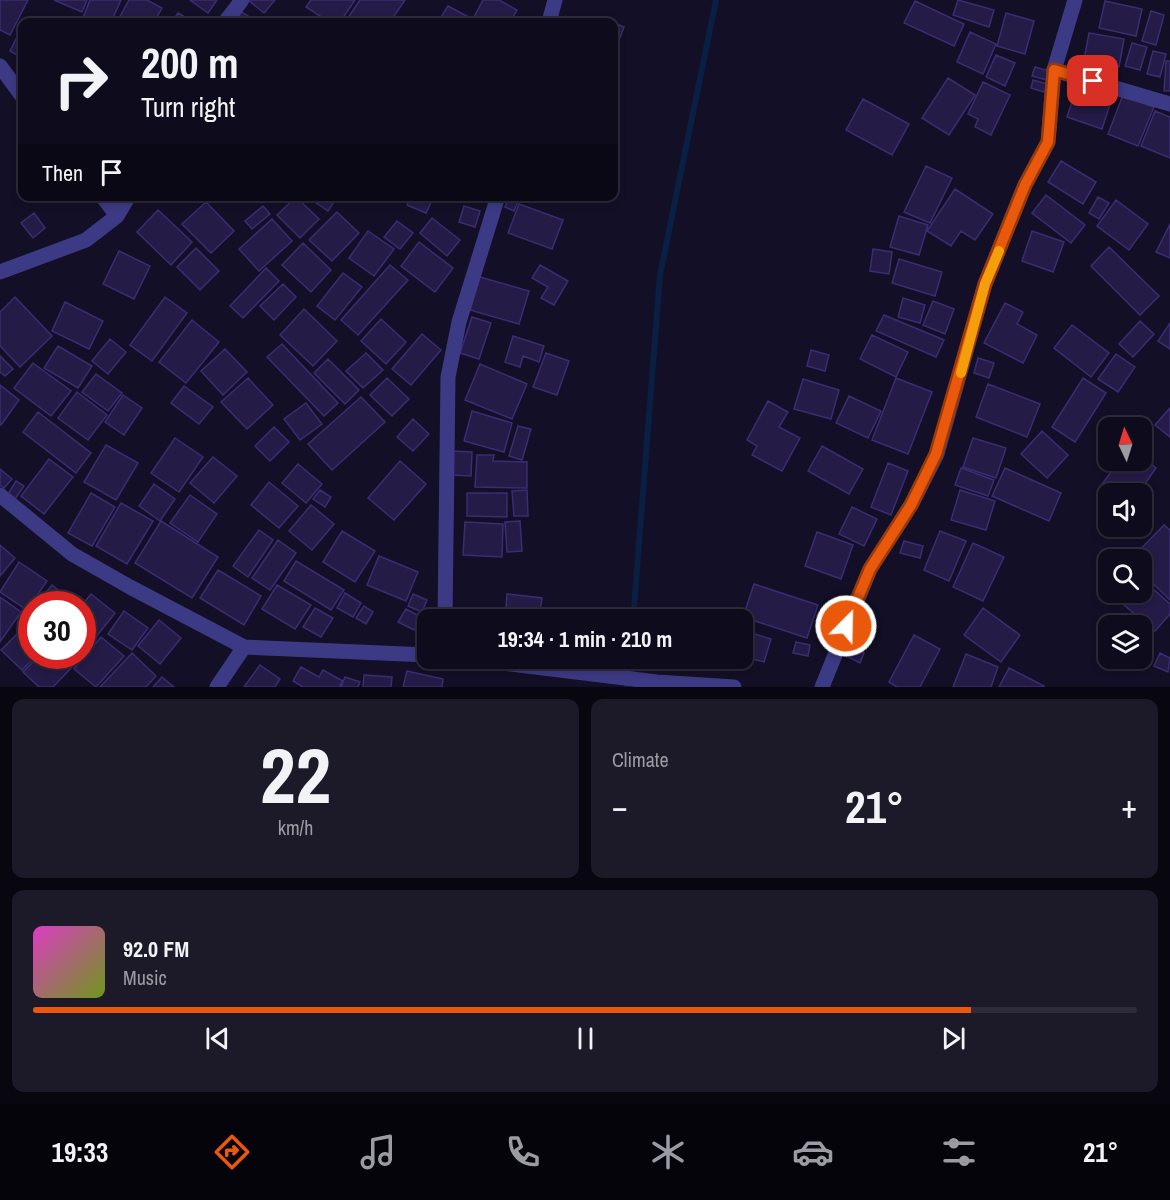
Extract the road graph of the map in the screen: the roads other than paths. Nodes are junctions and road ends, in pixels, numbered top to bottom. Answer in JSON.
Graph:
{"nodes":[{"id":1,"x":242,"y":0,"type":"edge"},
{"id":2,"x":555,"y":0,"type":"edge"},
{"id":3,"x":1075,"y":0,"type":"edge"},
{"id":4,"x":228,"y":18,"type":"edge"},
{"id":5,"x":550,"y":18,"type":"edge"},
{"id":6,"x":0,"y":66,"type":"edge"},
{"id":7,"x":1054,"y":70,"type":"junction"},
{"id":8,"x":18,"y":91,"type":"edge"},
{"id":9,"x":1170,"y":104,"type":"edge"},
{"id":10,"x":106,"y":201,"type":"edge"},
{"id":11,"x":126,"y":201,"type":"edge"},
{"id":12,"x":496,"y":201,"type":"edge"},
{"id":13,"x":117,"y":216,"type":"junction"},
{"id":14,"x":0,"y":272,"type":"edge"},
{"id":15,"x":0,"y":495,"type":"edge"},
{"id":16,"x":445,"y":609,"type":"edge"},
{"id":17,"x":244,"y":647,"type":"junction"},
{"id":18,"x":417,"y":655,"type":"edge"},
{"id":19,"x":551,"y":669,"type":"edge"},
{"id":20,"x":217,"y":687,"type":"edge"},
{"id":21,"x":734,"y":687,"type":"edge"},
{"id":22,"x":822,"y":687,"type":"edge"}],
"edges":[{"from":1,"to":4,"type":"street"},
{"from":2,"to":5,"type":"street"},
{"from":3,"to":7,"type":"street"},
{"from":6,"to":8,"type":"street"},
{"from":7,"to":9,"type":"street"},
{"from":7,"to":22,"type":"street"},
{"from":10,"to":13,"type":"street"},
{"from":11,"to":13,"type":"street"},
{"from":12,"to":16,"type":"street"},
{"from":13,"to":14,"type":"street"},
{"from":15,"to":17,"type":"street"},
{"from":17,"to":18,"type":"street"},
{"from":17,"to":20,"type":"street"},
{"from":19,"to":21,"type":"street"}]}
